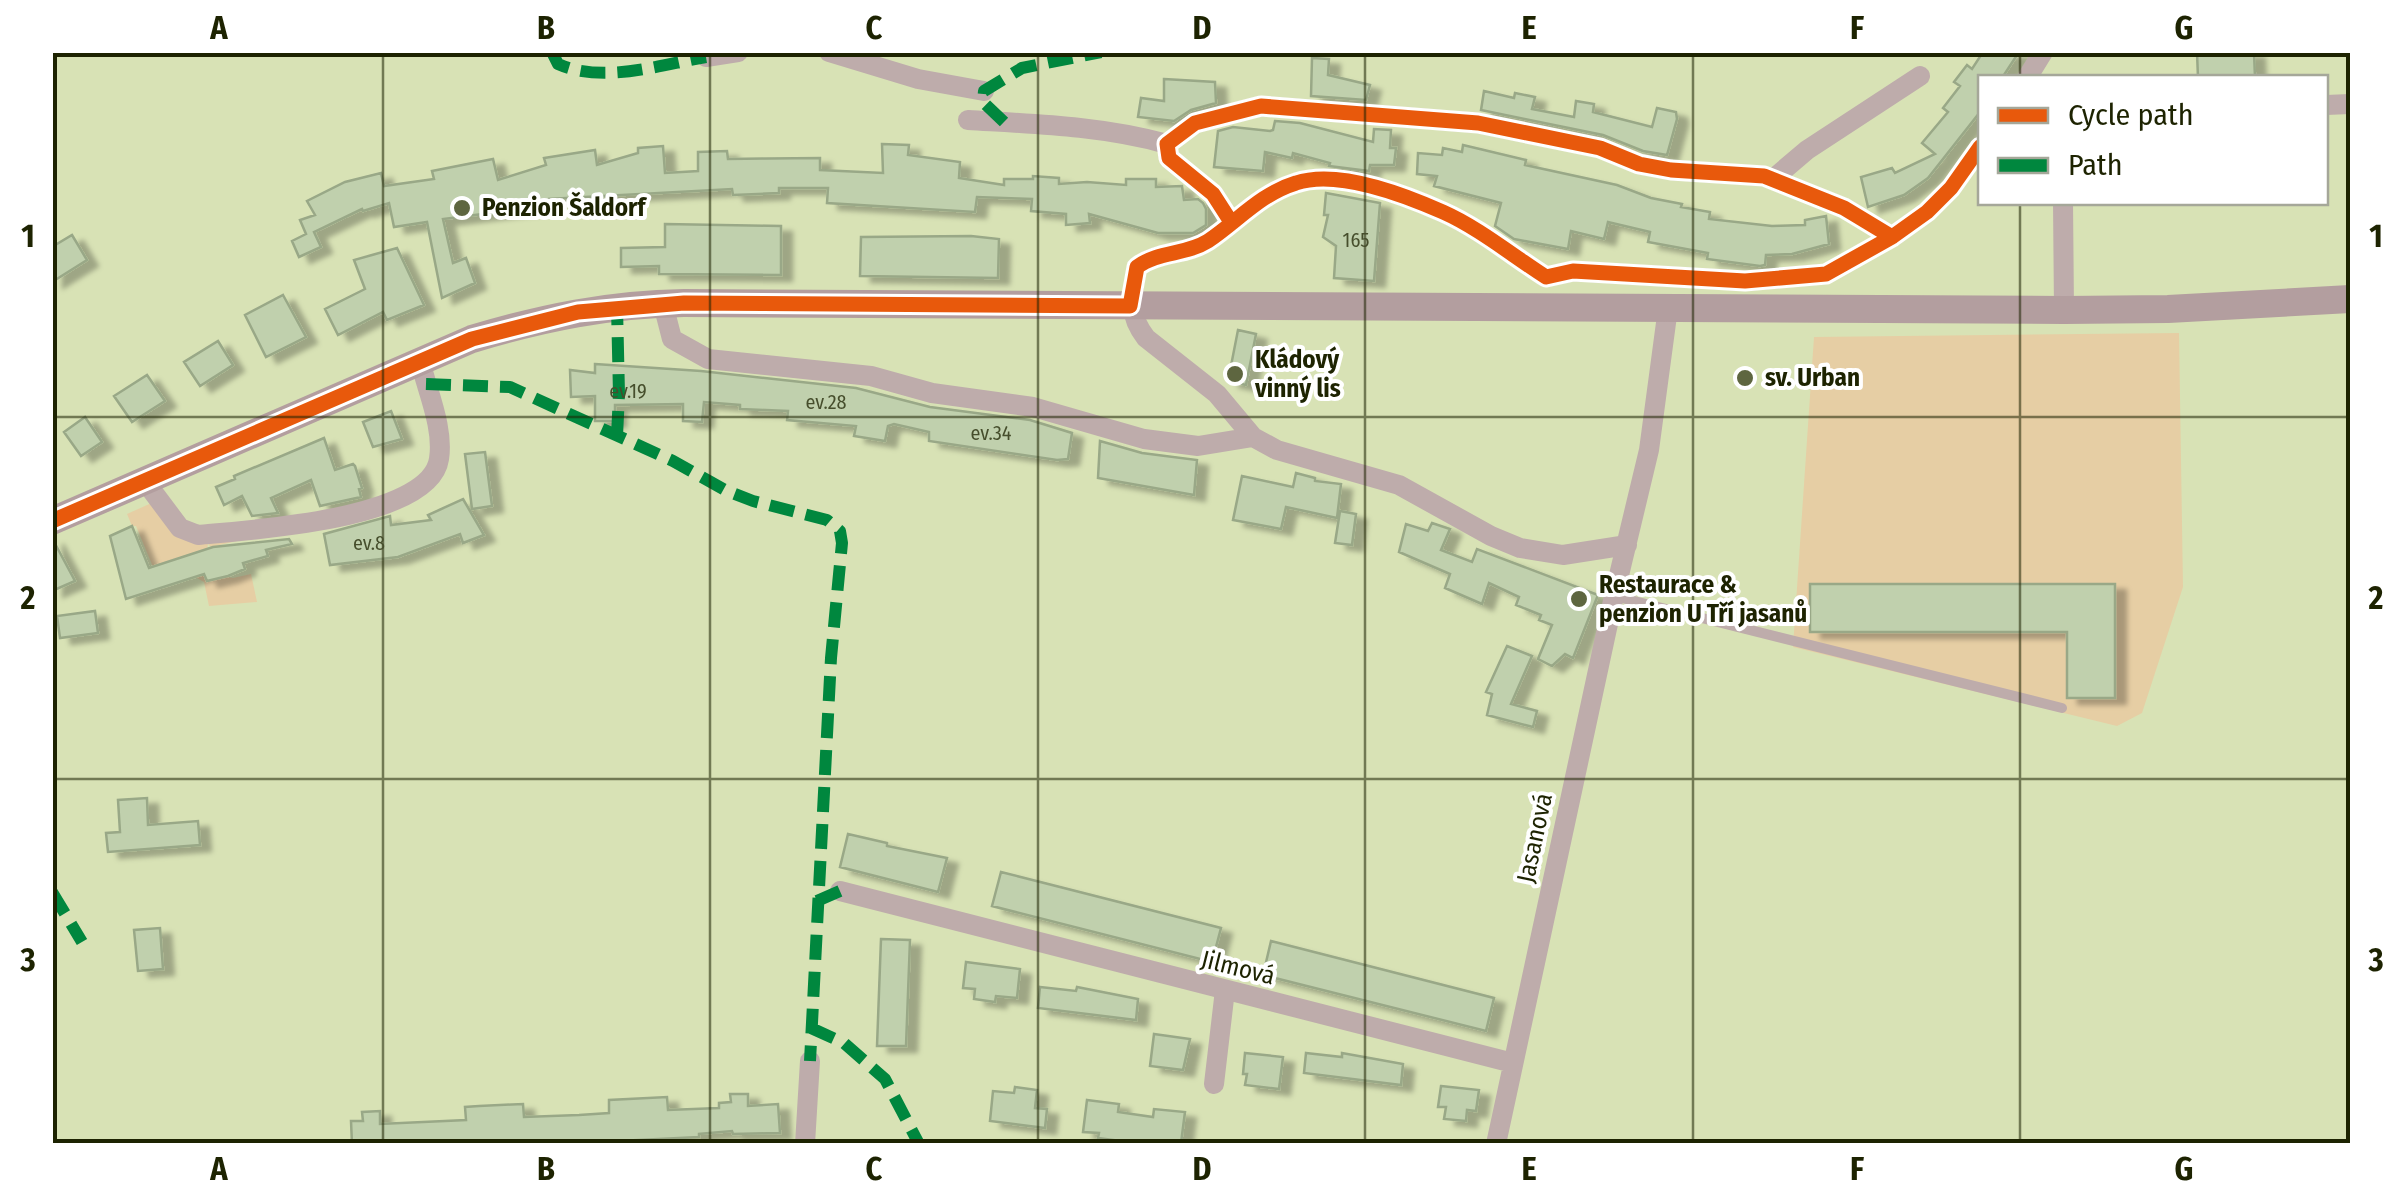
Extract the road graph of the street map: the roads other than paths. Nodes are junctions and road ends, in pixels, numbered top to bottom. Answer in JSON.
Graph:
{"nodes":[{"id":1,"x":738,"y":52,"type":"edge"},
{"id":2,"x":830,"y":52,"type":"edge"},
{"id":3,"x":2043,"y":52,"type":"edge"},
{"id":4,"x":706,"y":57,"type":"dead end"},
{"id":5,"x":2028,"y":75,"type":"edge"},
{"id":6,"x":1920,"y":76,"type":"dead end"},
{"id":7,"x":984,"y":90,"type":"dead end"},
{"id":8,"x":968,"y":120,"type":"dead end"},
{"id":9,"x":1167,"y":144,"type":"junction"},
{"id":10,"x":1978,"y":150,"type":"edge"},
{"id":11,"x":1773,"y":179,"type":"junction"},
{"id":12,"x":2063,"y":205,"type":"edge"},
{"id":13,"x":1232,"y":222,"type":"junction"},
{"id":14,"x":1892,"y":236,"type":"junction"},
{"id":15,"x":1546,"y":277,"type":"junction"},
{"id":16,"x":2350,"y":298,"type":"edge"},
{"id":17,"x":663,"y":304,"type":"junction"},
{"id":18,"x":1130,"y":306,"type":"junction"},
{"id":19,"x":1539,"y":308,"type":"junction"},
{"id":20,"x":1668,"y":308,"type":"junction"},
{"id":21,"x":2064,"y":310,"type":"junction"},
{"id":22,"x":420,"y":360,"type":"junction"},
{"id":23,"x":1252,"y":437,"type":"junction"},
{"id":24,"x":144,"y":480,"type":"junction"},
{"id":25,"x":52,"y":522,"type":"edge"},
{"id":26,"x":1627,"y":546,"type":"junction"},
{"id":27,"x":1614,"y":596,"type":"junction"},
{"id":28,"x":2062,"y":708,"type":"dead end"},
{"id":29,"x":840,"y":891,"type":"dead end"},
{"id":30,"x":1225,"y":990,"type":"junction"},
{"id":31,"x":810,"y":1061,"type":"dead end"},
{"id":32,"x":1513,"y":1063,"type":"junction"},
{"id":33,"x":1214,"y":1084,"type":"dead end"},
{"id":34,"x":805,"y":1144,"type":"edge"},
{"id":35,"x":1496,"y":1144,"type":"edge"}],
"edges":[{"from":1,"to":4,"type":"street"},
{"from":2,"to":7,"type":"street"},
{"from":3,"to":5,"type":"street"},
{"from":6,"to":11,"type":"street"},
{"from":8,"to":9,"type":"street"},
{"from":9,"to":11,"type":"street"},
{"from":9,"to":13,"type":"street"},
{"from":10,"to":14,"type":"street"},
{"from":11,"to":14,"type":"street"},
{"from":12,"to":21,"type":"street"},
{"from":13,"to":15,"type":"street"},
{"from":13,"to":18,"type":"street"},
{"from":14,"to":15,"type":"street"},
{"from":15,"to":19,"type":"street"},
{"from":16,"to":21,"type":"main road"},
{"from":17,"to":18,"type":"main road"},
{"from":17,"to":22,"type":"main road"},
{"from":17,"to":23,"type":"street"},
{"from":18,"to":19,"type":"main road"},
{"from":18,"to":23,"type":"street"},
{"from":19,"to":20,"type":"main road"},
{"from":20,"to":21,"type":"main road"},
{"from":20,"to":26,"type":"street","name":"Jasanová"},
{"from":22,"to":24,"type":"main road"},
{"from":22,"to":24,"type":"street"},
{"from":23,"to":26,"type":"street"},
{"from":24,"to":25,"type":"main road"},
{"from":26,"to":27,"type":"street","name":"Jasanová"},
{"from":27,"to":28,"type":"lane"},
{"from":27,"to":32,"type":"street","name":"Jasanová"},
{"from":29,"to":30,"type":"street","name":"Jilmová"},
{"from":30,"to":32,"type":"street","name":"Jilmová"},
{"from":30,"to":33,"type":"street"},
{"from":31,"to":34,"type":"street"},
{"from":32,"to":35,"type":"street","name":"Jasanová"}]}
